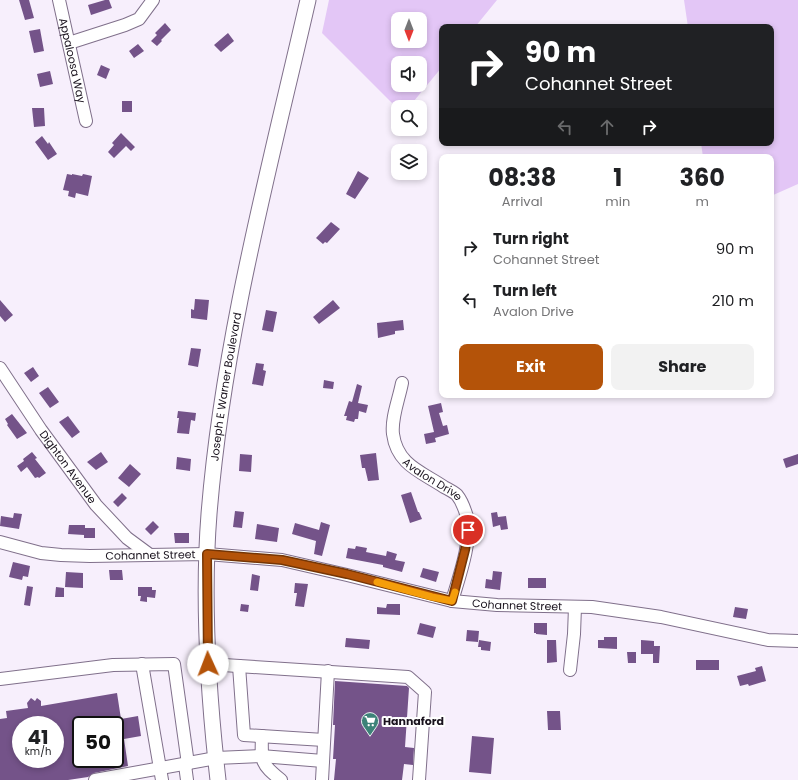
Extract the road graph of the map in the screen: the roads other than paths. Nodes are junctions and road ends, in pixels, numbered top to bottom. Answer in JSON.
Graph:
{"nodes":[{"id":1,"x":59,"y":0,"type":"edge"},
{"id":2,"x":153,"y":0,"type":"edge"},
{"id":3,"x":308,"y":0,"type":"edge"},
{"id":4,"x":69,"y":43,"type":"junction"},
{"id":5,"x":86,"y":121,"type":"dead end"},
{"id":6,"x":0,"y":368,"type":"edge"},
{"id":7,"x":402,"y":383,"type":"dead end"},
{"id":8,"x":0,"y":542,"type":"edge"},
{"id":9,"x":207,"y":554,"type":"junction"},
{"id":10,"x":150,"y":556,"type":"junction"},
{"id":11,"x":452,"y":601,"type":"junction"},
{"id":12,"x":575,"y":607,"type":"junction"},
{"id":13,"x":798,"y":641,"type":"edge"},
{"id":14,"x":142,"y":664,"type":"junction"},
{"id":15,"x":208,"y":664,"type":"junction"},
{"id":16,"x":238,"y":666,"type":"junction"},
{"id":17,"x":570,"y":670,"type":"dead end"},
{"id":18,"x":328,"y":672,"type":"junction"},
{"id":19,"x":0,"y":679,"type":"edge"},
{"id":20,"x":262,"y":736,"type":"junction"},
{"id":21,"x":324,"y":740,"type":"junction"},
{"id":22,"x":261,"y":756,"type":"junction"},
{"id":23,"x":216,"y":758,"type":"junction"},
{"id":24,"x":323,"y":761,"type":"junction"},
{"id":25,"x":186,"y":764,"type":"junction"},
{"id":26,"x":161,"y":774,"type":"edge"},
{"id":27,"x":143,"y":776,"type":"edge"},
{"id":28,"x":94,"y":780,"type":"edge"},
{"id":29,"x":187,"y":780,"type":"edge"},
{"id":30,"x":218,"y":780,"type":"edge"},
{"id":31,"x":281,"y":780,"type":"edge"},
{"id":32,"x":322,"y":780,"type":"edge"},
{"id":33,"x":419,"y":780,"type":"edge"}],
"edges":[{"from":1,"to":4,"type":"street","name":"Appaloosa Way"},
{"from":2,"to":4,"type":"street"},
{"from":3,"to":9,"type":"main road","name":"Joseph E Warner Boulevard"},
{"from":4,"to":5,"type":"street","name":"Appaloosa Way"},
{"from":6,"to":10,"type":"street","name":"Dighton Avenue"},
{"from":7,"to":11,"type":"street","name":"Avalon Drive"},
{"from":8,"to":10,"type":"street","name":"Cohannet Street"},
{"from":9,"to":10,"type":"street","name":"Cohannet Street"},
{"from":9,"to":11,"type":"street","name":"Cohannet Street"},
{"from":9,"to":15,"type":"main road","name":"Joseph E Warner Boulevard"},
{"from":11,"to":12,"type":"street","name":"Cohannet Street"},
{"from":12,"to":13,"type":"street","name":"Cohannet Street"},
{"from":12,"to":17,"type":"street"},
{"from":14,"to":19,"type":"street"},
{"from":14,"to":25,"type":"street"},
{"from":14,"to":26,"type":"street"},
{"from":15,"to":16,"type":"street"},
{"from":15,"to":23,"type":"main road","name":"Joseph E Warner Boulevard"},
{"from":16,"to":18,"type":"street"},
{"from":16,"to":20,"type":"street"},
{"from":18,"to":21,"type":"street"},
{"from":18,"to":33,"type":"street"},
{"from":20,"to":21,"type":"street"},
{"from":20,"to":22,"type":"street"},
{"from":21,"to":24,"type":"street"},
{"from":22,"to":23,"type":"street"},
{"from":22,"to":24,"type":"street"},
{"from":22,"to":31,"type":"street"},
{"from":23,"to":25,"type":"street"},
{"from":23,"to":30,"type":"main road","name":"Joseph E Warner Boulevard"},
{"from":24,"to":32,"type":"street"},
{"from":25,"to":26,"type":"street"},
{"from":25,"to":29,"type":"street"},
{"from":26,"to":27,"type":"street"},
{"from":27,"to":28,"type":"street"}]}
